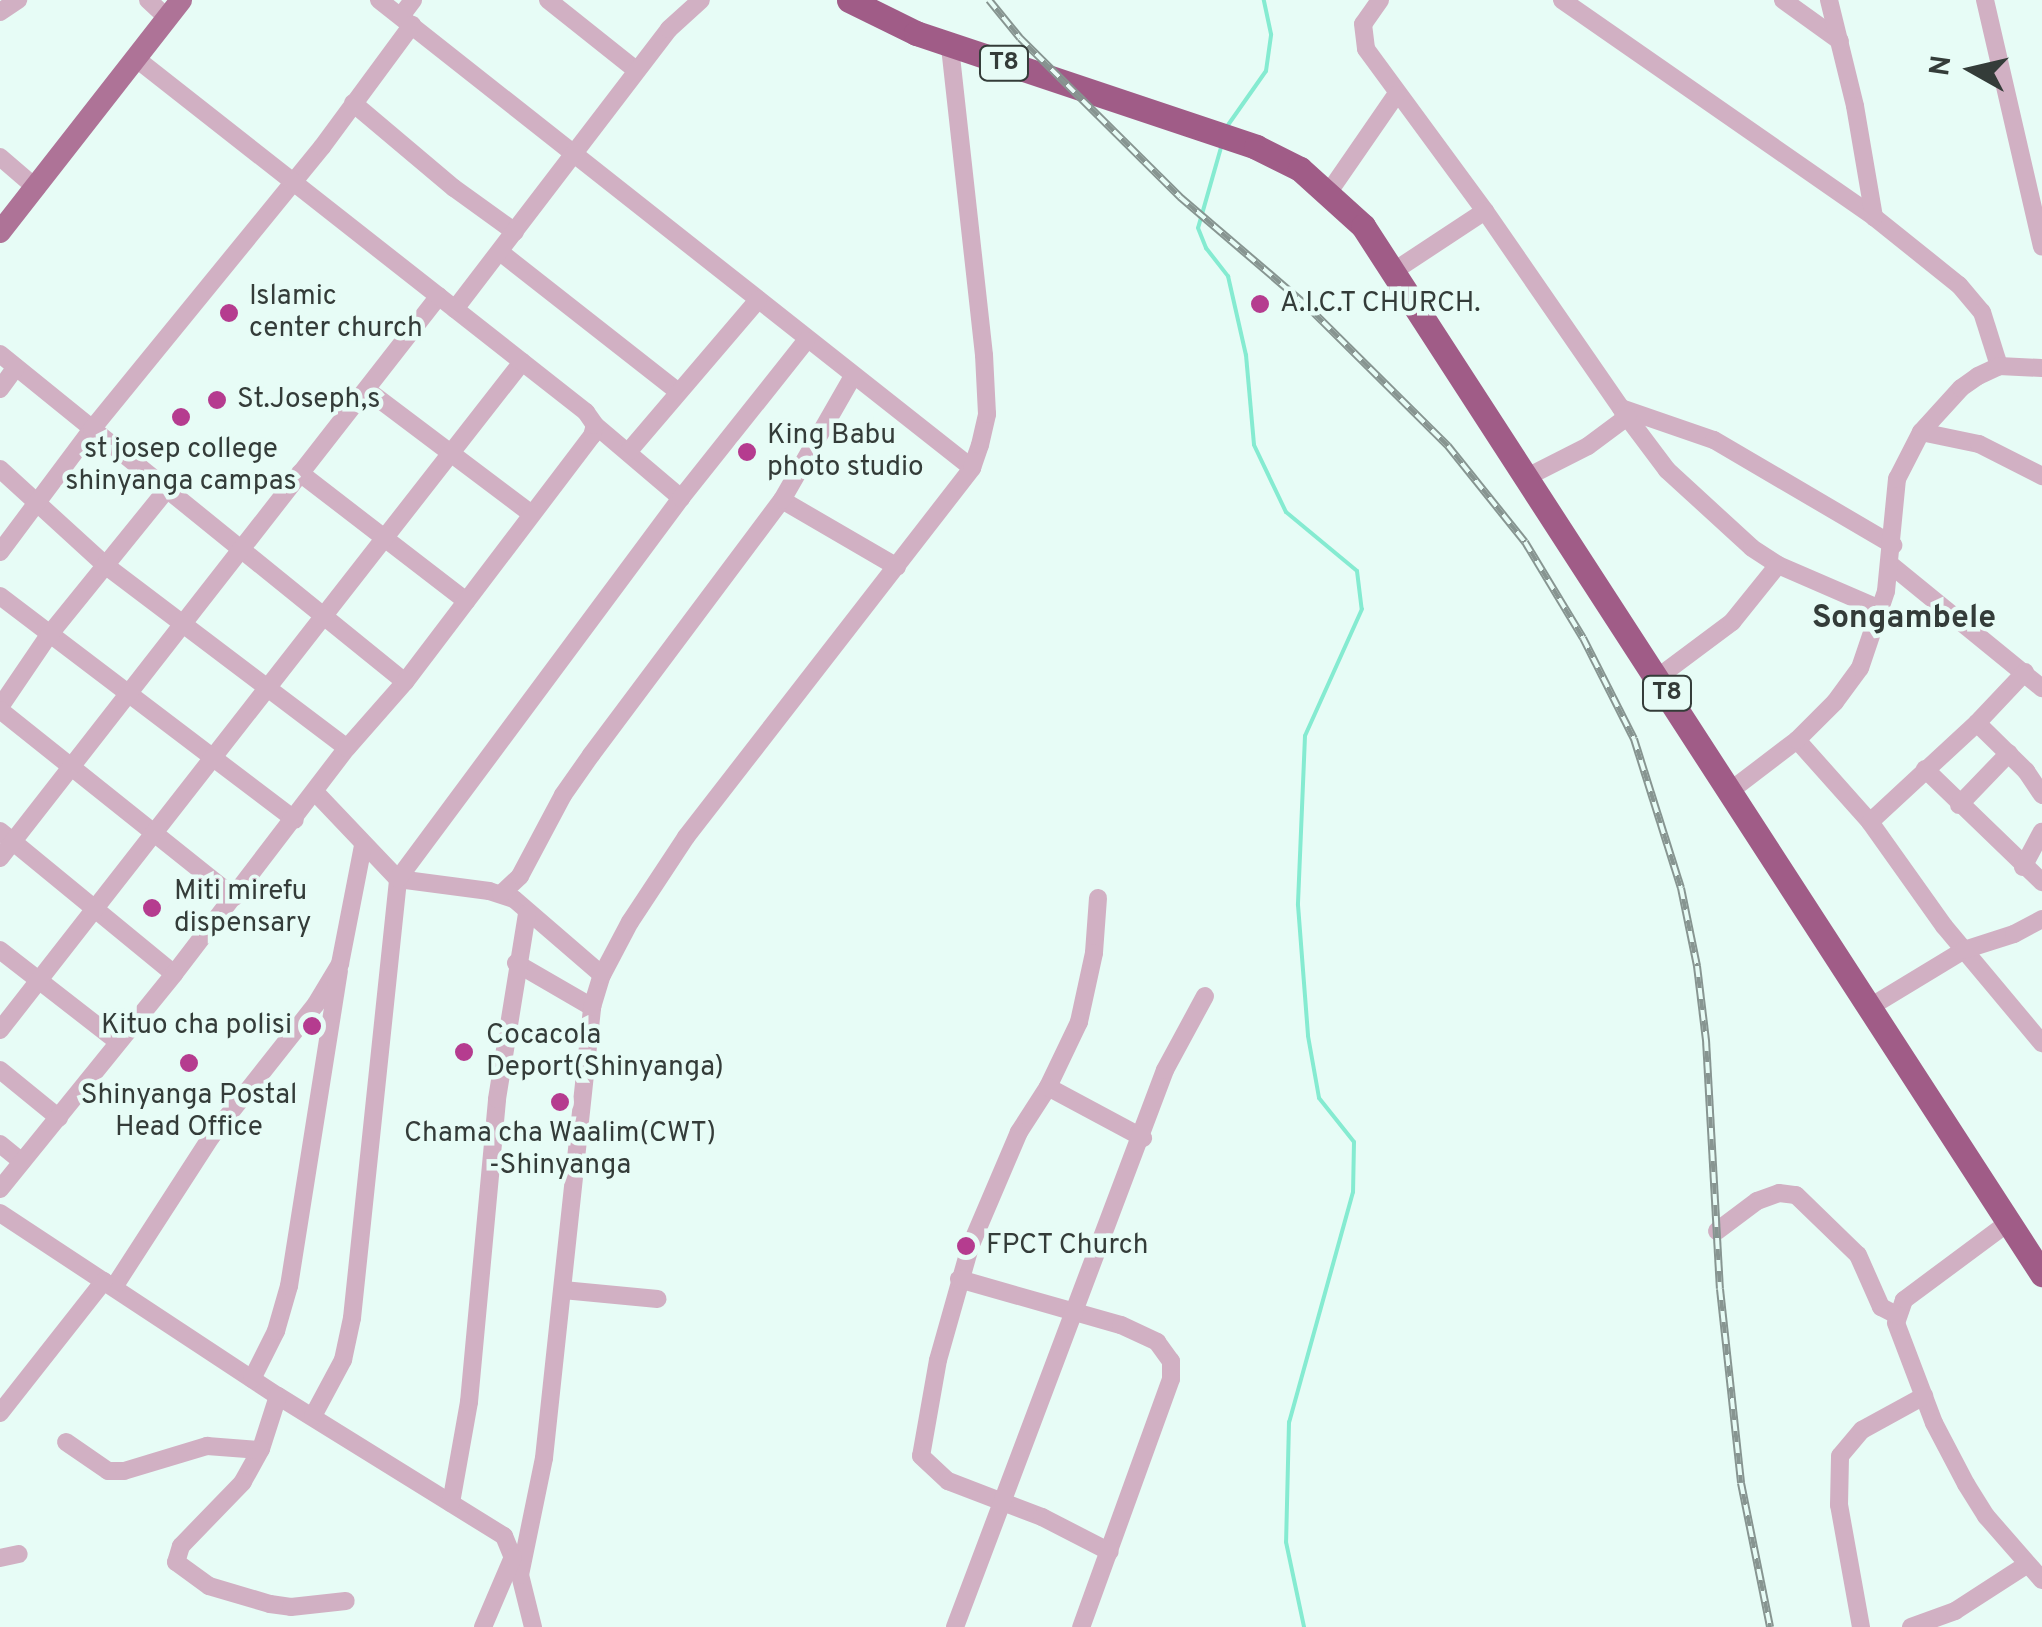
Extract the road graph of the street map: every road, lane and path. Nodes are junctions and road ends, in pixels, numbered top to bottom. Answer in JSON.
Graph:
{"nodes":[{"id":1,"x":18,"y":0,"type":"edge"},
{"id":2,"x":148,"y":0,"type":"edge"},
{"id":3,"x":379,"y":0,"type":"edge"},
{"id":4,"x":413,"y":0,"type":"edge"},
{"id":5,"x":548,"y":0,"type":"edge"},
{"id":6,"x":701,"y":0,"type":"edge"},
{"id":7,"x":849,"y":0,"type":"edge"},
{"id":8,"x":1380,"y":0,"type":"edge"},
{"id":9,"x":1562,"y":0,"type":"edge"},
{"id":10,"x":1783,"y":0,"type":"edge"},
{"id":11,"x":1828,"y":0,"type":"edge"},
{"id":12,"x":1984,"y":0,"type":"edge"},
{"id":13,"x":174,"y":9,"type":"edge"},
{"id":14,"x":0,"y":12,"type":"edge"},
{"id":15,"x":407,"y":21,"type":"junction"},
{"id":16,"x":1840,"y":40,"type":"junction"},
{"id":17,"x":950,"y":45,"type":"junction"},
{"id":18,"x":138,"y":60,"type":"junction"},
{"id":19,"x":636,"y":70,"type":"junction"},
{"id":20,"x":1396,"y":95,"type":"junction"},
{"id":21,"x":353,"y":103,"type":"junction"},
{"id":22,"x":574,"y":152,"type":"junction"},
{"id":23,"x":0,"y":157,"type":"edge"},
{"id":24,"x":293,"y":184,"type":"junction"},
{"id":25,"x":36,"y":188,"type":"junction"},
{"id":26,"x":1329,"y":192,"type":"junction"},
{"id":27,"x":1486,"y":211,"type":"junction"},
{"id":28,"x":1874,"y":217,"type":"junction"},
{"id":29,"x":0,"y":232,"type":"edge"},
{"id":30,"x":515,"y":232,"type":"junction"},
{"id":31,"x":2042,"y":246,"type":"edge"},
{"id":32,"x":500,"y":252,"type":"junction"},
{"id":33,"x":1394,"y":271,"type":"junction"},
{"id":34,"x":439,"y":296,"type":"junction"},
{"id":35,"x":758,"y":300,"type":"junction"},
{"id":36,"x":456,"y":308,"type":"junction"},
{"id":37,"x":806,"y":341,"type":"junction"},
{"id":38,"x":0,"y":354,"type":"edge"},
{"id":39,"x":522,"y":362,"type":"junction"},
{"id":40,"x":1999,"y":366,"type":"junction"},
{"id":41,"x":16,"y":367,"type":"junction"},
{"id":42,"x":2042,"y":368,"type":"edge"},
{"id":43,"x":854,"y":376,"type":"junction"},
{"id":44,"x":0,"y":389,"type":"edge"},
{"id":45,"x":367,"y":390,"type":"junction"},
{"id":46,"x":676,"y":390,"type":"junction"},
{"id":47,"x":1624,"y":412,"type":"junction"},
{"id":48,"x":595,"y":424,"type":"junction"},
{"id":49,"x":92,"y":430,"type":"junction"},
{"id":50,"x":1921,"y":432,"type":"junction"},
{"id":51,"x":629,"y":451,"type":"junction"},
{"id":52,"x":449,"y":454,"type":"junction"},
{"id":53,"x":972,"y":468,"type":"junction"},
{"id":54,"x":0,"y":469,"type":"edge"},
{"id":55,"x":300,"y":473,"type":"junction"},
{"id":56,"x":1527,"y":476,"type":"junction"},
{"id":57,"x":2042,"y":476,"type":"edge"},
{"id":58,"x":168,"y":488,"type":"junction"},
{"id":59,"x":682,"y":498,"type":"junction"},
{"id":60,"x":782,"y":500,"type":"junction"},
{"id":61,"x":37,"y":501,"type":"junction"},
{"id":62,"x":530,"y":512,"type":"junction"},
{"id":63,"x":383,"y":538,"type":"junction"},
{"id":64,"x":1893,"y":545,"type":"junction"},
{"id":65,"x":242,"y":548,"type":"junction"},
{"id":66,"x":0,"y":552,"type":"edge"},
{"id":67,"x":105,"y":565,"type":"junction"},
{"id":68,"x":1778,"y":565,"type":"junction"},
{"id":69,"x":1891,"y":565,"type":"junction"},
{"id":70,"x":897,"y":567,"type":"junction"},
{"id":71,"x":0,"y":596,"type":"edge"},
{"id":72,"x":466,"y":601,"type":"junction"},
{"id":73,"x":1882,"y":610,"type":"junction"},
{"id":74,"x":326,"y":614,"type":"junction"},
{"id":75,"x":184,"y":624,"type":"junction"},
{"id":76,"x":49,"y":635,"type":"junction"},
{"id":77,"x":2024,"y":672,"type":"junction"},
{"id":78,"x":1657,"y":678,"type":"junction"},
{"id":79,"x":405,"y":682,"type":"junction"},
{"id":80,"x":270,"y":686,"type":"junction"},
{"id":81,"x":2042,"y":688,"type":"edge"},
{"id":82,"x":128,"y":695,"type":"junction"},
{"id":83,"x":0,"y":708,"type":"edge"},
{"id":84,"x":1977,"y":723,"type":"junction"},
{"id":85,"x":1797,"y":740,"type":"junction"},
{"id":86,"x":347,"y":748,"type":"junction"},
{"id":87,"x":2009,"y":753,"type":"junction"},
{"id":88,"x":213,"y":758,"type":"junction"},
{"id":89,"x":73,"y":768,"type":"junction"},
{"id":90,"x":1925,"y":770,"type":"junction"},
{"id":91,"x":1730,"y":792,"type":"junction"},
{"id":92,"x":316,"y":793,"type":"junction"},
{"id":93,"x":2042,"y":794,"type":"edge"},
{"id":94,"x":1959,"y":805,"type":"junction"},
{"id":95,"x":295,"y":820,"type":"junction"},
{"id":96,"x":1870,"y":822,"type":"junction"},
{"id":97,"x":2042,"y":832,"type":"edge"},
{"id":98,"x":152,"y":833,"type":"junction"},
{"id":99,"x":7,"y":836,"type":"edge"},
{"id":100,"x":363,"y":846,"type":"junction"},
{"id":101,"x":0,"y":858,"type":"edge"},
{"id":102,"x":2023,"y":867,"type":"junction"},
{"id":103,"x":398,"y":880,"type":"junction"},
{"id":104,"x":2042,"y":882,"type":"edge"},
{"id":105,"x":501,"y":894,"type":"junction"},
{"id":106,"x":234,"y":896,"type":"junction"},
{"id":107,"x":1098,"y":898,"type":"dead end"},
{"id":108,"x":96,"y":906,"type":"junction"},
{"id":109,"x":527,"y":913,"type":"junction"},
{"id":110,"x":2042,"y":919,"type":"edge"},
{"id":111,"x":0,"y":950,"type":"edge"},
{"id":112,"x":1964,"y":950,"type":"junction"},
{"id":113,"x":516,"y":963,"type":"junction"},
{"id":114,"x":340,"y":964,"type":"junction"},
{"id":115,"x":174,"y":974,"type":"junction"},
{"id":116,"x":602,"y":975,"type":"junction"},
{"id":117,"x":38,"y":979,"type":"junction"},
{"id":118,"x":1205,"y":996,"type":"dead end"},
{"id":119,"x":592,"y":1007,"type":"junction"},
{"id":120,"x":1870,"y":1007,"type":"junction"},
{"id":121,"x":0,"y":1030,"type":"edge"},
{"id":122,"x":118,"y":1042,"type":"junction"},
{"id":123,"x":2042,"y":1043,"type":"edge"},
{"id":124,"x":0,"y":1070,"type":"edge"},
{"id":125,"x":1048,"y":1088,"type":"junction"},
{"id":126,"x":59,"y":1118,"type":"junction"},
{"id":127,"x":1142,"y":1138,"type":"junction"},
{"id":128,"x":0,"y":1144,"type":"edge"},
{"id":129,"x":22,"y":1162,"type":"junction"},
{"id":130,"x":0,"y":1189,"type":"edge"},
{"id":131,"x":0,"y":1213,"type":"edge"},
{"id":132,"x":2009,"y":1222,"type":"junction"},
{"id":133,"x":1717,"y":1231,"type":"dead end"},
{"id":134,"x":2042,"y":1274,"type":"edge"},
{"id":135,"x":958,"y":1279,"type":"junction"},
{"id":136,"x":109,"y":1284,"type":"junction"},
{"id":137,"x":563,"y":1290,"type":"junction"},
{"id":138,"x":658,"y":1299,"type":"dead end"},
{"id":139,"x":1073,"y":1310,"type":"junction"},
{"id":140,"x":1897,"y":1315,"type":"junction"},
{"id":141,"x":252,"y":1379,"type":"junction"},
{"id":142,"x":278,"y":1396,"type":"junction"},
{"id":143,"x":1924,"y":1396,"type":"junction"},
{"id":144,"x":0,"y":1412,"type":"edge"},
{"id":145,"x":313,"y":1416,"type":"junction"},
{"id":146,"x":66,"y":1442,"type":"dead end"},
{"id":147,"x":260,"y":1450,"type":"junction"},
{"id":148,"x":1002,"y":1501,"type":"junction"},
{"id":149,"x":451,"y":1503,"type":"junction"},
{"id":150,"x":535,"y":1516,"type":"junction"},
{"id":151,"x":504,"y":1536,"type":"junction"},
{"id":152,"x":1110,"y":1552,"type":"junction"},
{"id":153,"x":2026,"y":1565,"type":"junction"},
{"id":154,"x":517,"y":1566,"type":"junction"},
{"id":155,"x":2042,"y":1580,"type":"edge"},
{"id":156,"x":346,"y":1602,"type":"dead end"},
{"id":157,"x":482,"y":1627,"type":"edge"},
{"id":158,"x":533,"y":1627,"type":"edge"},
{"id":159,"x":955,"y":1627,"type":"edge"},
{"id":160,"x":1081,"y":1627,"type":"edge"},
{"id":161,"x":1861,"y":1627,"type":"edge"},
{"id":162,"x":1910,"y":1627,"type":"edge"}],
"edges":[{"from":1,"to":14,"type":"street"},
{"from":2,"to":13,"type":"street"},
{"from":3,"to":15,"type":"street"},
{"from":4,"to":15,"type":"street"},
{"from":5,"to":19,"type":"street"},
{"from":6,"to":19,"type":"street"},
{"from":7,"to":17,"type":"highway","number":"T8"},
{"from":8,"to":20,"type":"street"},
{"from":9,"to":28,"type":"street"},
{"from":10,"to":16,"type":"street"},
{"from":11,"to":16,"type":"street"},
{"from":12,"to":31,"type":"street"},
{"from":13,"to":18,"type":"main road"},
{"from":15,"to":21,"type":"street"},
{"from":15,"to":22,"type":"street"},
{"from":16,"to":28,"type":"street"},
{"from":17,"to":26,"type":"highway","number":"T8"},
{"from":17,"to":53,"type":"street"},
{"from":18,"to":24,"type":"street"},
{"from":18,"to":25,"type":"main road"},
{"from":19,"to":22,"type":"street"},
{"from":20,"to":26,"type":"street"},
{"from":20,"to":27,"type":"street"},
{"from":21,"to":24,"type":"street"},
{"from":21,"to":30,"type":"street"},
{"from":22,"to":30,"type":"street"},
{"from":22,"to":35,"type":"street"},
{"from":23,"to":25,"type":"street"},
{"from":24,"to":34,"type":"street"},
{"from":24,"to":49,"type":"street"},
{"from":25,"to":29,"type":"main road"},
{"from":26,"to":33,"type":"highway","number":"T8"},
{"from":27,"to":33,"type":"street"},
{"from":27,"to":47,"type":"street"},
{"from":28,"to":40,"type":"street"},
{"from":30,"to":32,"type":"street"},
{"from":32,"to":36,"type":"street"},
{"from":32,"to":46,"type":"street"},
{"from":33,"to":56,"type":"highway","number":"T8"},
{"from":34,"to":36,"type":"street"},
{"from":34,"to":45,"type":"street"},
{"from":35,"to":37,"type":"street"},
{"from":35,"to":46,"type":"street"},
{"from":36,"to":39,"type":"street"},
{"from":37,"to":43,"type":"street"},
{"from":37,"to":59,"type":"street"},
{"from":38,"to":41,"type":"street"},
{"from":39,"to":48,"type":"street"},
{"from":39,"to":52,"type":"street"},
{"from":40,"to":42,"type":"street"},
{"from":40,"to":50,"type":"street"},
{"from":41,"to":44,"type":"street"},
{"from":41,"to":49,"type":"street"},
{"from":43,"to":53,"type":"street"},
{"from":43,"to":60,"type":"street"},
{"from":45,"to":52,"type":"street"},
{"from":45,"to":55,"type":"street"},
{"from":46,"to":51,"type":"street"},
{"from":47,"to":56,"type":"street"},
{"from":47,"to":64,"type":"street"},
{"from":47,"to":68,"type":"street"},
{"from":48,"to":51,"type":"street"},
{"from":48,"to":62,"type":"street"},
{"from":49,"to":58,"type":"street"},
{"from":49,"to":61,"type":"street"},
{"from":50,"to":57,"type":"street"},
{"from":50,"to":64,"type":"street"},
{"from":51,"to":59,"type":"street"},
{"from":52,"to":62,"type":"street"},
{"from":52,"to":63,"type":"street"},
{"from":53,"to":70,"type":"street"},
{"from":54,"to":61,"type":"street"},
{"from":55,"to":63,"type":"street"},
{"from":55,"to":65,"type":"street"},
{"from":56,"to":78,"type":"highway","number":"T8"},
{"from":58,"to":65,"type":"street"},
{"from":58,"to":67,"type":"street"},
{"from":59,"to":103,"type":"street"},
{"from":60,"to":70,"type":"street"},
{"from":60,"to":105,"type":"street"},
{"from":61,"to":66,"type":"street"},
{"from":61,"to":67,"type":"street"},
{"from":62,"to":72,"type":"street"},
{"from":63,"to":72,"type":"street"},
{"from":63,"to":74,"type":"street"},
{"from":64,"to":69,"type":"street"},
{"from":65,"to":74,"type":"street"},
{"from":65,"to":75,"type":"street"},
{"from":67,"to":75,"type":"street"},
{"from":67,"to":76,"type":"street"},
{"from":68,"to":73,"type":"street"},
{"from":68,"to":78,"type":"street"},
{"from":69,"to":73,"type":"street"},
{"from":69,"to":77,"type":"street"},
{"from":70,"to":116,"type":"street"},
{"from":71,"to":76,"type":"street"},
{"from":72,"to":79,"type":"street"},
{"from":73,"to":85,"type":"street"},
{"from":74,"to":79,"type":"street"},
{"from":74,"to":80,"type":"street"},
{"from":75,"to":80,"type":"street"},
{"from":75,"to":82,"type":"street"},
{"from":76,"to":82,"type":"street"},
{"from":76,"to":83,"type":"street"},
{"from":77,"to":81,"type":"street"},
{"from":77,"to":84,"type":"street"},
{"from":78,"to":91,"type":"highway","number":"T8"},
{"from":79,"to":86,"type":"street"},
{"from":80,"to":86,"type":"street"},
{"from":80,"to":88,"type":"street"},
{"from":82,"to":88,"type":"street"},
{"from":82,"to":89,"type":"street"},
{"from":83,"to":89,"type":"street"},
{"from":84,"to":87,"type":"street"},
{"from":84,"to":90,"type":"street"},
{"from":85,"to":91,"type":"street"},
{"from":85,"to":96,"type":"street"},
{"from":86,"to":92,"type":"street"},
{"from":87,"to":93,"type":"street"},
{"from":87,"to":94,"type":"street"},
{"from":88,"to":95,"type":"street"},
{"from":88,"to":98,"type":"street"},
{"from":89,"to":98,"type":"street"},
{"from":89,"to":99,"type":"street"},
{"from":90,"to":94,"type":"street"},
{"from":90,"to":96,"type":"street"},
{"from":91,"to":120,"type":"highway","number":"T8"},
{"from":92,"to":95,"type":"street"},
{"from":92,"to":100,"type":"street"},
{"from":94,"to":102,"type":"street"},
{"from":95,"to":106,"type":"street"},
{"from":96,"to":112,"type":"street"},
{"from":97,"to":102,"type":"street"},
{"from":98,"to":106,"type":"street"},
{"from":98,"to":108,"type":"street"},
{"from":99,"to":101,"type":"street"},
{"from":99,"to":108,"type":"street"},
{"from":100,"to":103,"type":"street"},
{"from":100,"to":114,"type":"street"},
{"from":102,"to":104,"type":"street"},
{"from":103,"to":105,"type":"street"},
{"from":103,"to":145,"type":"street"},
{"from":105,"to":109,"type":"street"},
{"from":106,"to":115,"type":"street"},
{"from":107,"to":125,"type":"street"},
{"from":108,"to":115,"type":"street"},
{"from":108,"to":117,"type":"street"},
{"from":109,"to":113,"type":"street"},
{"from":109,"to":116,"type":"street"},
{"from":110,"to":112,"type":"street"},
{"from":111,"to":117,"type":"street"},
{"from":112,"to":120,"type":"street"},
{"from":112,"to":123,"type":"street"},
{"from":113,"to":119,"type":"street"},
{"from":113,"to":149,"type":"street"},
{"from":114,"to":136,"type":"street"},
{"from":114,"to":141,"type":"street"},
{"from":115,"to":122,"type":"street"},
{"from":116,"to":119,"type":"street"},
{"from":117,"to":121,"type":"street"},
{"from":117,"to":122,"type":"street"},
{"from":118,"to":127,"type":"street"},
{"from":119,"to":137,"type":"street"},
{"from":120,"to":132,"type":"highway","number":"T8"},
{"from":122,"to":126,"type":"street"},
{"from":124,"to":126,"type":"street"},
{"from":125,"to":127,"type":"street"},
{"from":125,"to":135,"type":"street"},
{"from":126,"to":129,"type":"street"},
{"from":127,"to":139,"type":"street"},
{"from":128,"to":129,"type":"street"},
{"from":129,"to":130,"type":"street"},
{"from":131,"to":136,"type":"street"},
{"from":132,"to":134,"type":"highway","number":"T8"},
{"from":132,"to":140,"type":"street"},
{"from":133,"to":140,"type":"street"},
{"from":135,"to":139,"type":"street"},
{"from":135,"to":148,"type":"street"},
{"from":136,"to":141,"type":"street"},
{"from":136,"to":144,"type":"street"},
{"from":137,"to":138,"type":"street"},
{"from":137,"to":150,"type":"street"},
{"from":139,"to":148,"type":"street"},
{"from":139,"to":152,"type":"street"},
{"from":140,"to":143,"type":"street"},
{"from":141,"to":142,"type":"street"},
{"from":142,"to":145,"type":"street"},
{"from":142,"to":147,"type":"street"},
{"from":143,"to":153,"type":"street"},
{"from":143,"to":161,"type":"street"},
{"from":145,"to":149,"type":"street"},
{"from":146,"to":147,"type":"street"},
{"from":147,"to":156,"type":"street"},
{"from":148,"to":152,"type":"street"},
{"from":148,"to":159,"type":"street"},
{"from":149,"to":151,"type":"street"},
{"from":150,"to":151,"type":"street"},
{"from":150,"to":154,"type":"street"},
{"from":151,"to":154,"type":"street"},
{"from":152,"to":160,"type":"street"},
{"from":153,"to":155,"type":"street"},
{"from":153,"to":162,"type":"street"},
{"from":154,"to":157,"type":"street"},
{"from":154,"to":158,"type":"street"}]}
